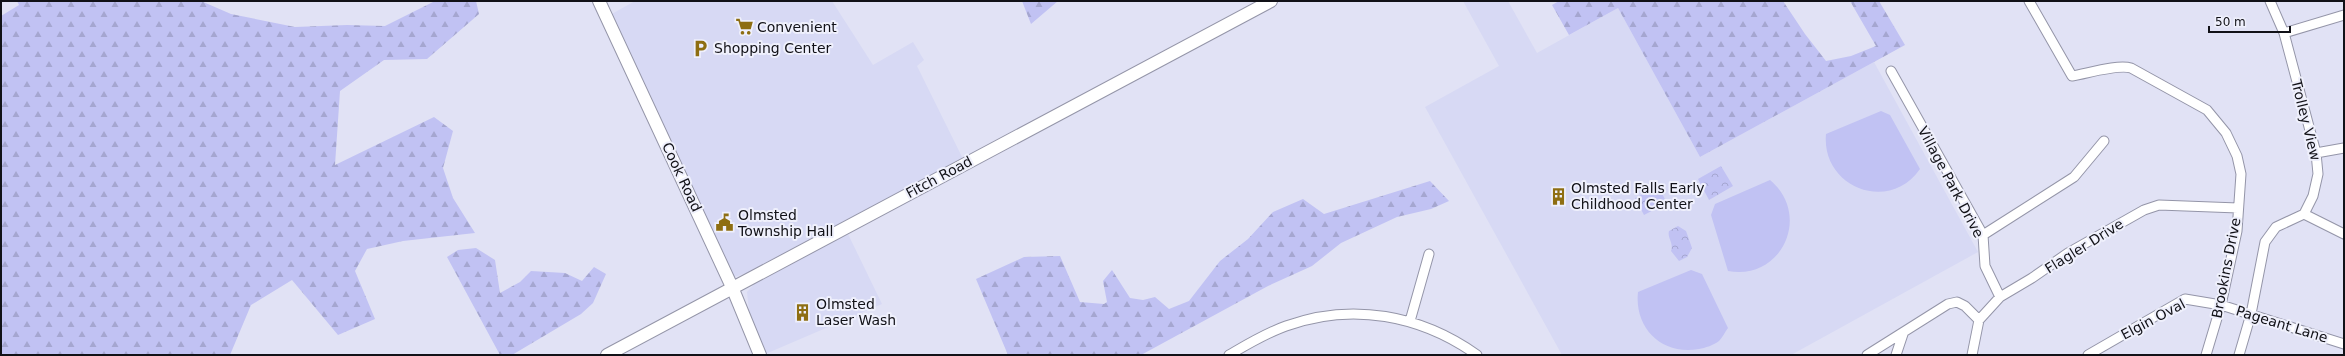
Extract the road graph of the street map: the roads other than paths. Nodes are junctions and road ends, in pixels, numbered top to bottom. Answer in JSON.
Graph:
{"nodes":[{"id":1,"x":599,"y":1,"type":"edge"},
{"id":2,"x":1271,"y":1,"type":"edge"},
{"id":3,"x":2030,"y":1,"type":"edge"},
{"id":4,"x":2270,"y":1,"type":"edge"},
{"id":5,"x":2344,"y":15,"type":"edge"},
{"id":6,"x":2284,"y":33,"type":"junction"},
{"id":7,"x":1891,"y":71,"type":"dead end"},
{"id":8,"x":2104,"y":141,"type":"dead end"},
{"id":9,"x":2344,"y":148,"type":"edge"},
{"id":10,"x":2316,"y":153,"type":"junction"},
{"id":11,"x":2238,"y":208,"type":"junction"},
{"id":12,"x":2304,"y":214,"type":"junction"},
{"id":13,"x":2344,"y":234,"type":"edge"},
{"id":14,"x":1982,"y":235,"type":"junction"},
{"id":15,"x":1429,"y":254,"type":"dead end"},
{"id":16,"x":732,"y":287,"type":"junction"},
{"id":17,"x":2000,"y":297,"type":"junction"},
{"id":18,"x":2221,"y":305,"type":"junction"},
{"id":19,"x":2251,"y":314,"type":"junction"},
{"id":20,"x":1979,"y":320,"type":"junction"},
{"id":21,"x":1410,"y":321,"type":"junction"},
{"id":22,"x":1903,"y":334,"type":"junction"},
{"id":23,"x":2344,"y":344,"type":"edge"},
{"id":24,"x":607,"y":355,"type":"edge"},
{"id":25,"x":760,"y":355,"type":"edge"},
{"id":26,"x":1229,"y":355,"type":"edge"},
{"id":27,"x":1477,"y":355,"type":"edge"},
{"id":28,"x":1867,"y":355,"type":"edge"},
{"id":29,"x":1896,"y":355,"type":"edge"},
{"id":30,"x":1972,"y":355,"type":"edge"},
{"id":31,"x":2088,"y":355,"type":"edge"},
{"id":32,"x":2206,"y":355,"type":"edge"},
{"id":33,"x":2239,"y":355,"type":"edge"}],
"edges":[{"from":1,"to":16,"type":"street","name":"Cook Road"},
{"from":2,"to":16,"type":"street","name":"Fitch Road"},
{"from":3,"to":11,"type":"street","name":"Brookins Drive"},
{"from":4,"to":6,"type":"street","name":"Trolley View"},
{"from":5,"to":6,"type":"street"},
{"from":6,"to":10,"type":"street","name":"Trolley View"},
{"from":7,"to":14,"type":"street","name":"Village Park Drive"},
{"from":8,"to":14,"type":"street"},
{"from":9,"to":10,"type":"street"},
{"from":10,"to":12,"type":"street","name":"Trolley View"},
{"from":11,"to":17,"type":"street","name":"Flagler Drive"},
{"from":11,"to":18,"type":"street","name":"Brookins Drive"},
{"from":12,"to":13,"type":"street"},
{"from":12,"to":19,"type":"street"},
{"from":14,"to":17,"type":"street","name":"Village Park Drive"},
{"from":15,"to":21,"type":"street"},
{"from":16,"to":24,"type":"street","name":"Fitch Road"},
{"from":16,"to":25,"type":"street","name":"Cook Road"},
{"from":17,"to":20,"type":"street","name":"Flagler Drive"},
{"from":18,"to":19,"type":"street","name":"Pageant Lane"},
{"from":18,"to":31,"type":"street","name":"Elgin Oval"},
{"from":18,"to":32,"type":"street","name":"Brookins Drive"},
{"from":19,"to":23,"type":"street","name":"Pageant Lane"},
{"from":19,"to":33,"type":"street"},
{"from":20,"to":22,"type":"street"},
{"from":20,"to":30,"type":"street"},
{"from":21,"to":26,"type":"street"},
{"from":21,"to":27,"type":"street"},
{"from":22,"to":28,"type":"street"},
{"from":22,"to":29,"type":"street"}]}
